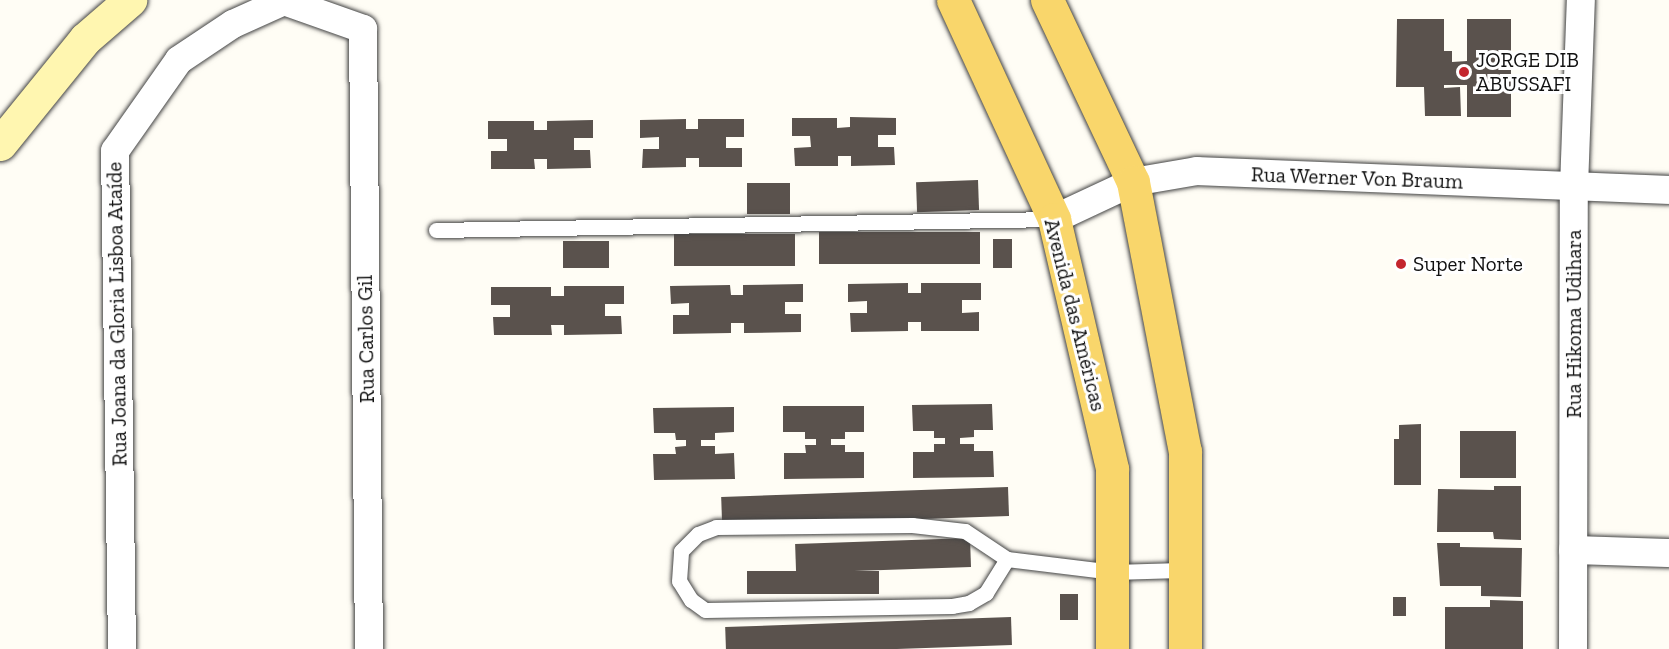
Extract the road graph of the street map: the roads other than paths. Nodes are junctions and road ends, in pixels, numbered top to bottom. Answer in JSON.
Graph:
{"nodes":[{"id":1,"x":130,"y":0,"type":"edge"},
{"id":2,"x":954,"y":0,"type":"edge"},
{"id":3,"x":1047,"y":0,"type":"edge"},
{"id":4,"x":1581,"y":0,"type":"edge"},
{"id":5,"x":363,"y":29,"type":"joint"},
{"id":6,"x":0,"y":144,"type":"edge"},
{"id":7,"x":1133,"y":182,"type":"junction"},
{"id":8,"x":1574,"y":187,"type":"junction"},
{"id":9,"x":1669,"y":190,"type":"edge"},
{"id":10,"x":1054,"y":219,"type":"junction"},
{"id":11,"x":436,"y":230,"type":"dead end"},
{"id":12,"x":1573,"y":550,"type":"junction"},
{"id":13,"x":1669,"y":553,"type":"edge"},
{"id":14,"x":1007,"y":559,"type":"junction"},
{"id":15,"x":1185,"y":570,"type":"junction"},
{"id":16,"x":1113,"y":572,"type":"junction"},
{"id":17,"x":122,"y":649,"type":"edge"},
{"id":18,"x":369,"y":649,"type":"edge"},
{"id":19,"x":1112,"y":649,"type":"edge"},
{"id":20,"x":1185,"y":649,"type":"edge"},
{"id":21,"x":1573,"y":649,"type":"edge"}],
"edges":[{"from":1,"to":6,"type":"street"},
{"from":2,"to":10,"type":"main road","name":"Avenida das Américas"},
{"from":3,"to":7,"type":"main road"},
{"from":4,"to":8,"type":"street","name":"Rua Hikoma Udihara"},
{"from":5,"to":17,"type":"street","name":"Rua Joana da Gloria Lisboa Ataíde"},
{"from":5,"to":18,"type":"street","name":"Rua Carlos Gil"},
{"from":7,"to":8,"type":"street","name":"Rua Werner Von Braum"},
{"from":7,"to":10,"type":"street","name":"Rua Werner Von Braum"},
{"from":7,"to":15,"type":"main road"},
{"from":8,"to":9,"type":"street","name":"Rua Werner Von Braum"},
{"from":8,"to":12,"type":"street","name":"Rua Hikoma Udihara"},
{"from":10,"to":11,"type":"lane"},
{"from":10,"to":16,"type":"main road","name":"Avenida das Américas"},
{"from":12,"to":13,"type":"street"},
{"from":12,"to":21,"type":"street","name":"Rua Hikoma Udihara"},
{"from":14,"to":14,"type":"lane"},
{"from":14,"to":16,"type":"lane"},
{"from":15,"to":16,"type":"lane"},
{"from":15,"to":20,"type":"main road"},
{"from":16,"to":19,"type":"main road","name":"Avenida das Américas"}]}
